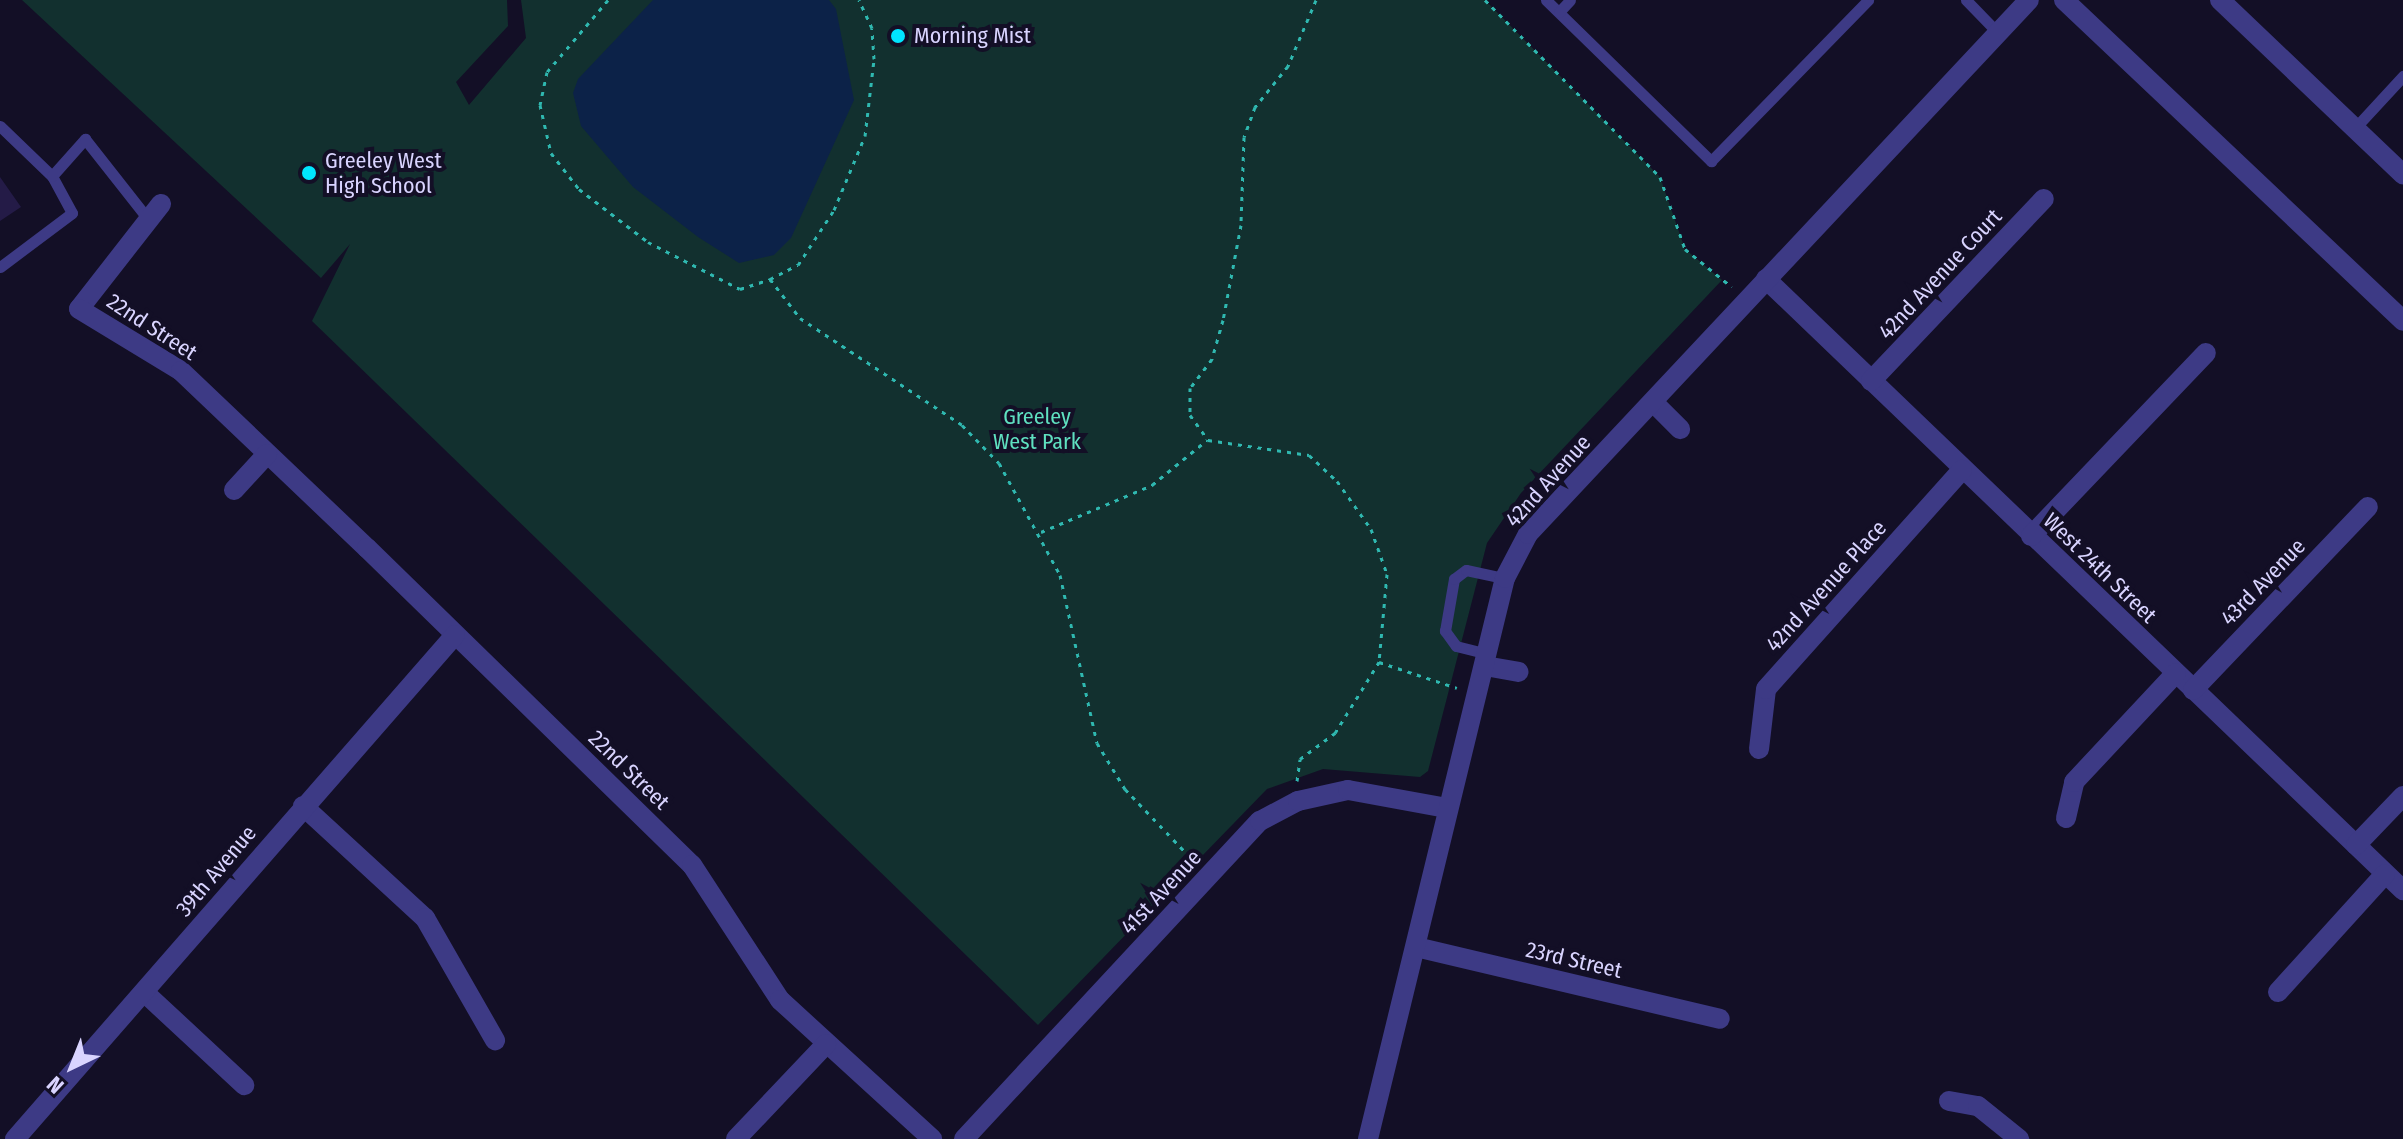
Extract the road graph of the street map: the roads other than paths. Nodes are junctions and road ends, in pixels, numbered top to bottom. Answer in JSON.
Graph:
{"nodes":[{"id":1,"x":1546,"y":0,"type":"edge"},
{"id":2,"x":1570,"y":0,"type":"edge"},
{"id":3,"x":1868,"y":0,"type":"edge"},
{"id":4,"x":1966,"y":0,"type":"edge"},
{"id":5,"x":2029,"y":0,"type":"edge"},
{"id":6,"x":2064,"y":0,"type":"edge"},
{"id":7,"x":2220,"y":0,"type":"edge"},
{"id":8,"x":1559,"y":12,"type":"junction"},
{"id":9,"x":1998,"y":33,"type":"junction"},
{"id":10,"x":2403,"y":76,"type":"edge"},
{"id":11,"x":0,"y":126,"type":"edge"},
{"id":12,"x":2355,"y":128,"type":"junction"},
{"id":13,"x":2403,"y":174,"type":"edge"},
{"id":14,"x":52,"y":176,"type":"junction"},
{"id":15,"x":2044,"y":199,"type":"dead end"},
{"id":16,"x":155,"y":211,"type":"joint"},
{"id":17,"x":0,"y":267,"type":"edge"},
{"id":18,"x":1766,"y":279,"type":"junction"},
{"id":19,"x":2403,"y":321,"type":"edge"},
{"id":20,"x":2206,"y":353,"type":"dead end"},
{"id":21,"x":1871,"y":381,"type":"junction"},
{"id":22,"x":1654,"y":403,"type":"junction"},
{"id":23,"x":1680,"y":429,"type":"dead end"},
{"id":24,"x":267,"y":454,"type":"junction"},
{"id":25,"x":1962,"y":470,"type":"junction"},
{"id":26,"x":234,"y":490,"type":"dead end"},
{"id":27,"x":2368,"y":507,"type":"dead end"},
{"id":28,"x":2031,"y":536,"type":"junction"},
{"id":29,"x":1505,"y":578,"type":"junction"},
{"id":30,"x":455,"y":635,"type":"junction"},
{"id":31,"x":1486,"y":660,"type":"junction"},
{"id":32,"x":1518,"y":672,"type":"dead end"},
{"id":33,"x":2176,"y":673,"type":"junction"},
{"id":34,"x":2193,"y":690,"type":"junction"},
{"id":35,"x":1759,"y":749,"type":"dead end"},
{"id":36,"x":2403,"y":796,"type":"edge"},
{"id":37,"x":303,"y":806,"type":"junction"},
{"id":38,"x":1447,"y":808,"type":"junction"},
{"id":39,"x":2066,"y":818,"type":"dead end"},
{"id":40,"x":2356,"y":845,"type":"junction"},
{"id":41,"x":2385,"y":874,"type":"junction"},
{"id":42,"x":2403,"y":890,"type":"edge"},
{"id":43,"x":1416,"y":947,"type":"junction"},
{"id":44,"x":144,"y":992,"type":"junction"},
{"id":45,"x":2278,"y":992,"type":"dead end"},
{"id":46,"x":1720,"y":1019,"type":"dead end"},
{"id":47,"x":495,"y":1040,"type":"dead end"},
{"id":48,"x":826,"y":1044,"type":"junction"},
{"id":49,"x":244,"y":1085,"type":"dead end"},
{"id":50,"x":1949,"y":1101,"type":"dead end"},
{"id":51,"x":15,"y":1139,"type":"edge"},
{"id":52,"x":736,"y":1139,"type":"edge"},
{"id":53,"x":932,"y":1139,"type":"edge"},
{"id":54,"x":964,"y":1139,"type":"edge"},
{"id":55,"x":1368,"y":1139,"type":"edge"},
{"id":56,"x":2019,"y":1139,"type":"edge"}],
"edges":[{"from":1,"to":8,"type":"lane"},
{"from":2,"to":8,"type":"lane"},
{"from":3,"to":8,"type":"lane"},
{"from":4,"to":9,"type":"lane"},
{"from":5,"to":9,"type":"street","name":"42nd Avenue"},
{"from":6,"to":19,"type":"street"},
{"from":7,"to":12,"type":"street"},
{"from":9,"to":18,"type":"street","name":"42nd Avenue"},
{"from":10,"to":12,"type":"lane"},
{"from":11,"to":14,"type":"lane"},
{"from":12,"to":13,"type":"street"},
{"from":14,"to":16,"type":"lane"},
{"from":14,"to":17,"type":"lane"},
{"from":15,"to":21,"type":"street","name":"42nd Avenue Court"},
{"from":16,"to":24,"type":"street","name":"22nd Street"},
{"from":18,"to":21,"type":"street","name":"West 24th Street"},
{"from":18,"to":22,"type":"street","name":"42nd Avenue"},
{"from":20,"to":28,"type":"street"},
{"from":21,"to":25,"type":"street","name":"West 24th Street"},
{"from":22,"to":23,"type":"street"},
{"from":22,"to":29,"type":"street","name":"42nd Avenue"},
{"from":24,"to":26,"type":"street"},
{"from":24,"to":30,"type":"street","name":"22nd Street"},
{"from":25,"to":28,"type":"street","name":"West 24th Street"},
{"from":25,"to":35,"type":"street","name":"42nd Avenue Place"},
{"from":27,"to":34,"type":"street","name":"43rd Avenue"},
{"from":28,"to":33,"type":"street","name":"West 24th Street"},
{"from":29,"to":31,"type":"street","name":"42nd Avenue"},
{"from":29,"to":31,"type":"lane"},
{"from":30,"to":37,"type":"street","name":"39th Avenue"},
{"from":30,"to":48,"type":"street","name":"22nd Street"},
{"from":31,"to":32,"type":"street"},
{"from":31,"to":38,"type":"street","name":"42nd Avenue"},
{"from":33,"to":34,"type":"street","name":"West 24th Street"},
{"from":33,"to":39,"type":"street"},
{"from":34,"to":40,"type":"street","name":"West 24th Street"},
{"from":36,"to":40,"type":"street"},
{"from":37,"to":44,"type":"street","name":"39th Avenue"},
{"from":37,"to":47,"type":"street"},
{"from":38,"to":43,"type":"street","name":"42nd Avenue"},
{"from":38,"to":54,"type":"street","name":"41st Avenue"},
{"from":40,"to":41,"type":"street","name":"West 24th Street"},
{"from":41,"to":42,"type":"street","name":"West 24th Street"},
{"from":41,"to":45,"type":"street"},
{"from":43,"to":46,"type":"street","name":"23rd Street"},
{"from":43,"to":55,"type":"street","name":"42nd Avenue"},
{"from":44,"to":49,"type":"street"},
{"from":44,"to":51,"type":"street","name":"39th Avenue"},
{"from":48,"to":52,"type":"street"},
{"from":48,"to":53,"type":"street","name":"22nd Street"},
{"from":50,"to":56,"type":"street"}]}
